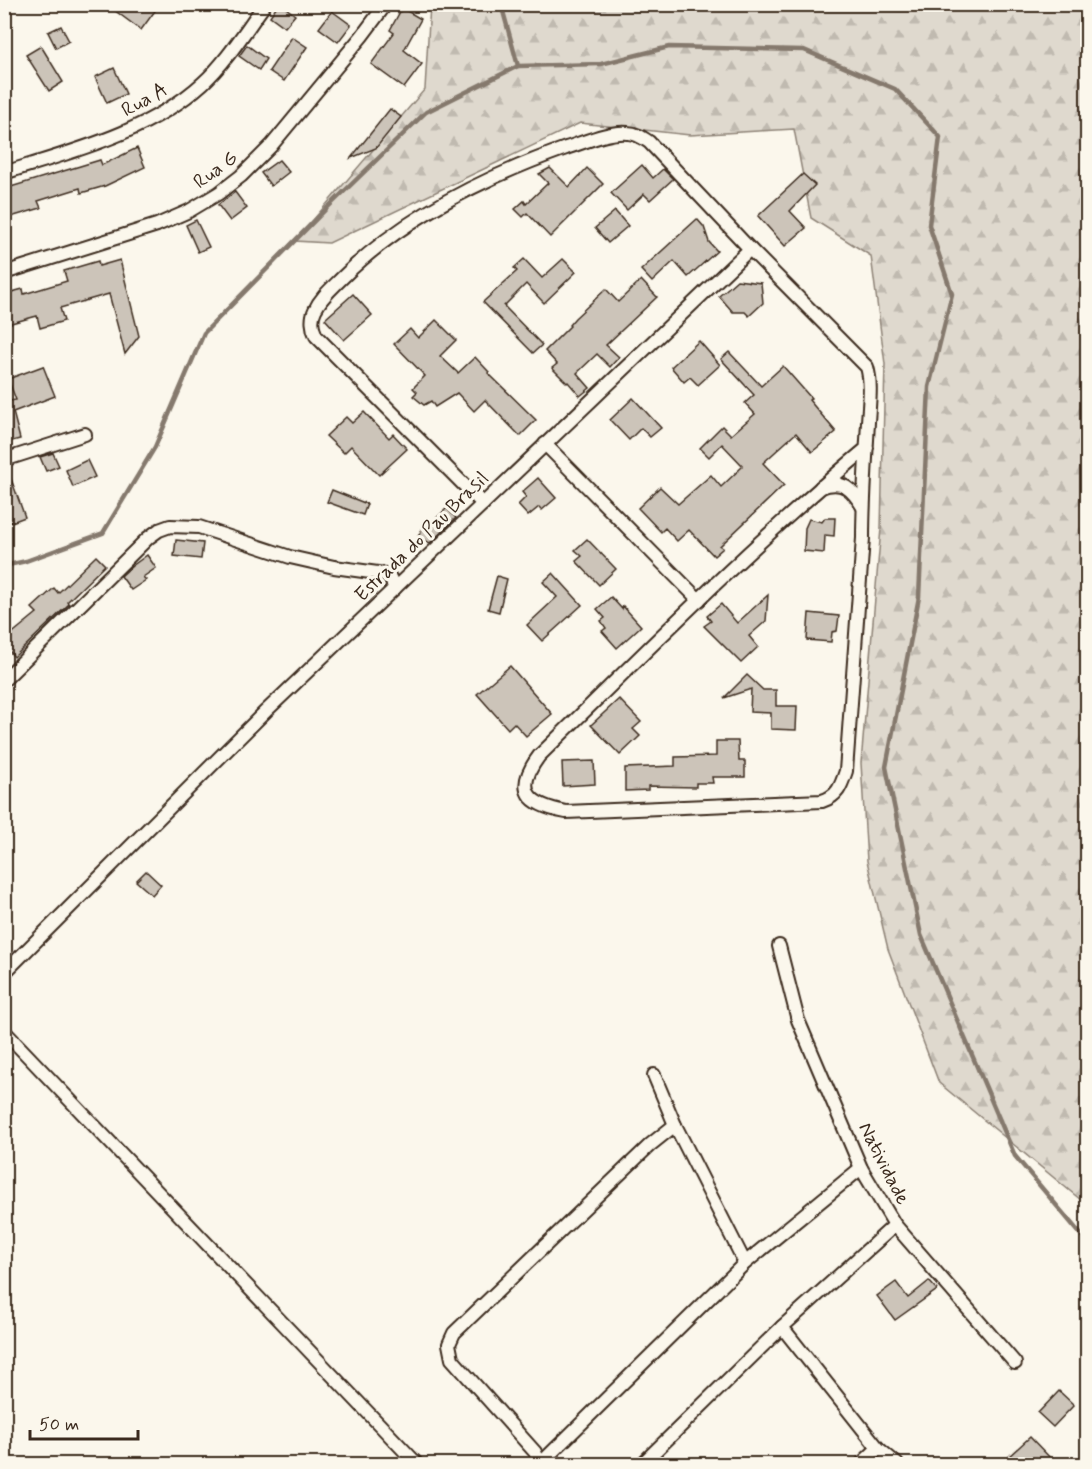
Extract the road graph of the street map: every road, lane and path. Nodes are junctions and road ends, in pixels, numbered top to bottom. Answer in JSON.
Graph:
{"nodes":[{"id":1,"x":265,"y":4,"type":"edge"},
{"id":2,"x":386,"y":4,"type":"edge"},
{"id":3,"x":4,"y":172,"type":"edge"},
{"id":4,"x":750,"y":249,"type":"junction"},
{"id":5,"x":4,"y":273,"type":"edge"},
{"id":6,"x":85,"y":434,"type":"dead end"},
{"id":7,"x":545,"y":444,"type":"junction"},
{"id":8,"x":867,"y":448,"type":"junction"},
{"id":9,"x":4,"y":460,"type":"edge"},
{"id":10,"x":820,"y":487,"type":"junction"},
{"id":11,"x":483,"y":504,"type":"junction"},
{"id":12,"x":863,"y":507,"type":"junction"},
{"id":13,"x":395,"y":588,"type":"junction"},
{"id":14,"x":699,"y":600,"type":"junction"},
{"id":15,"x":4,"y":680,"type":"edge"},
{"id":16,"x":779,"y":946,"type":"dead end"},
{"id":17,"x":4,"y":973,"type":"edge"},
{"id":18,"x":4,"y":1031,"type":"edge"},
{"id":19,"x":654,"y":1075,"type":"dead end"},
{"id":20,"x":675,"y":1125,"type":"junction"},
{"id":21,"x":861,"y":1168,"type":"junction"},
{"id":22,"x":895,"y":1225,"type":"junction"},
{"id":23,"x":745,"y":1263,"type":"junction"},
{"id":24,"x":782,"y":1327,"type":"junction"},
{"id":25,"x":1015,"y":1363,"type":"dead end"},
{"id":26,"x":878,"y":1448,"type":"junction"},
{"id":27,"x":417,"y":1464,"type":"edge"},
{"id":28,"x":541,"y":1464,"type":"edge"},
{"id":29,"x":642,"y":1464,"type":"edge"},
{"id":30,"x":861,"y":1464,"type":"edge"},
{"id":31,"x":897,"y":1464,"type":"edge"}],
"edges":[{"from":1,"to":3,"type":"street","name":"Rua A"},
{"from":2,"to":5,"type":"street","name":"Rua G"},
{"from":4,"to":7,"type":"street","name":"Estrada do Pau Brasil"},
{"from":4,"to":8,"type":"street"},
{"from":4,"to":11,"type":"street"},
{"from":6,"to":9,"type":"street"},
{"from":7,"to":11,"type":"street","name":"Estrada do Pau Brasil"},
{"from":7,"to":14,"type":"street"},
{"from":8,"to":10,"type":"street"},
{"from":8,"to":12,"type":"street"},
{"from":10,"to":12,"type":"street"},
{"from":10,"to":14,"type":"street"},
{"from":11,"to":13,"type":"street","name":"Estrada do Pau Brasil"},
{"from":12,"to":14,"type":"street"},
{"from":13,"to":15,"type":"street"},
{"from":13,"to":17,"type":"street","name":"Estrada do Pau Brasil"},
{"from":16,"to":21,"type":"street","name":"Natividade"},
{"from":18,"to":27,"type":"street"},
{"from":19,"to":20,"type":"street"},
{"from":20,"to":23,"type":"street"},
{"from":20,"to":28,"type":"street"},
{"from":21,"to":22,"type":"street","name":"Natividade"},
{"from":21,"to":23,"type":"street"},
{"from":22,"to":24,"type":"street"},
{"from":22,"to":25,"type":"street","name":"Natividade"},
{"from":23,"to":28,"type":"street"},
{"from":24,"to":26,"type":"street"},
{"from":24,"to":29,"type":"street"},
{"from":26,"to":30,"type":"street"},
{"from":26,"to":31,"type":"street"}]}
